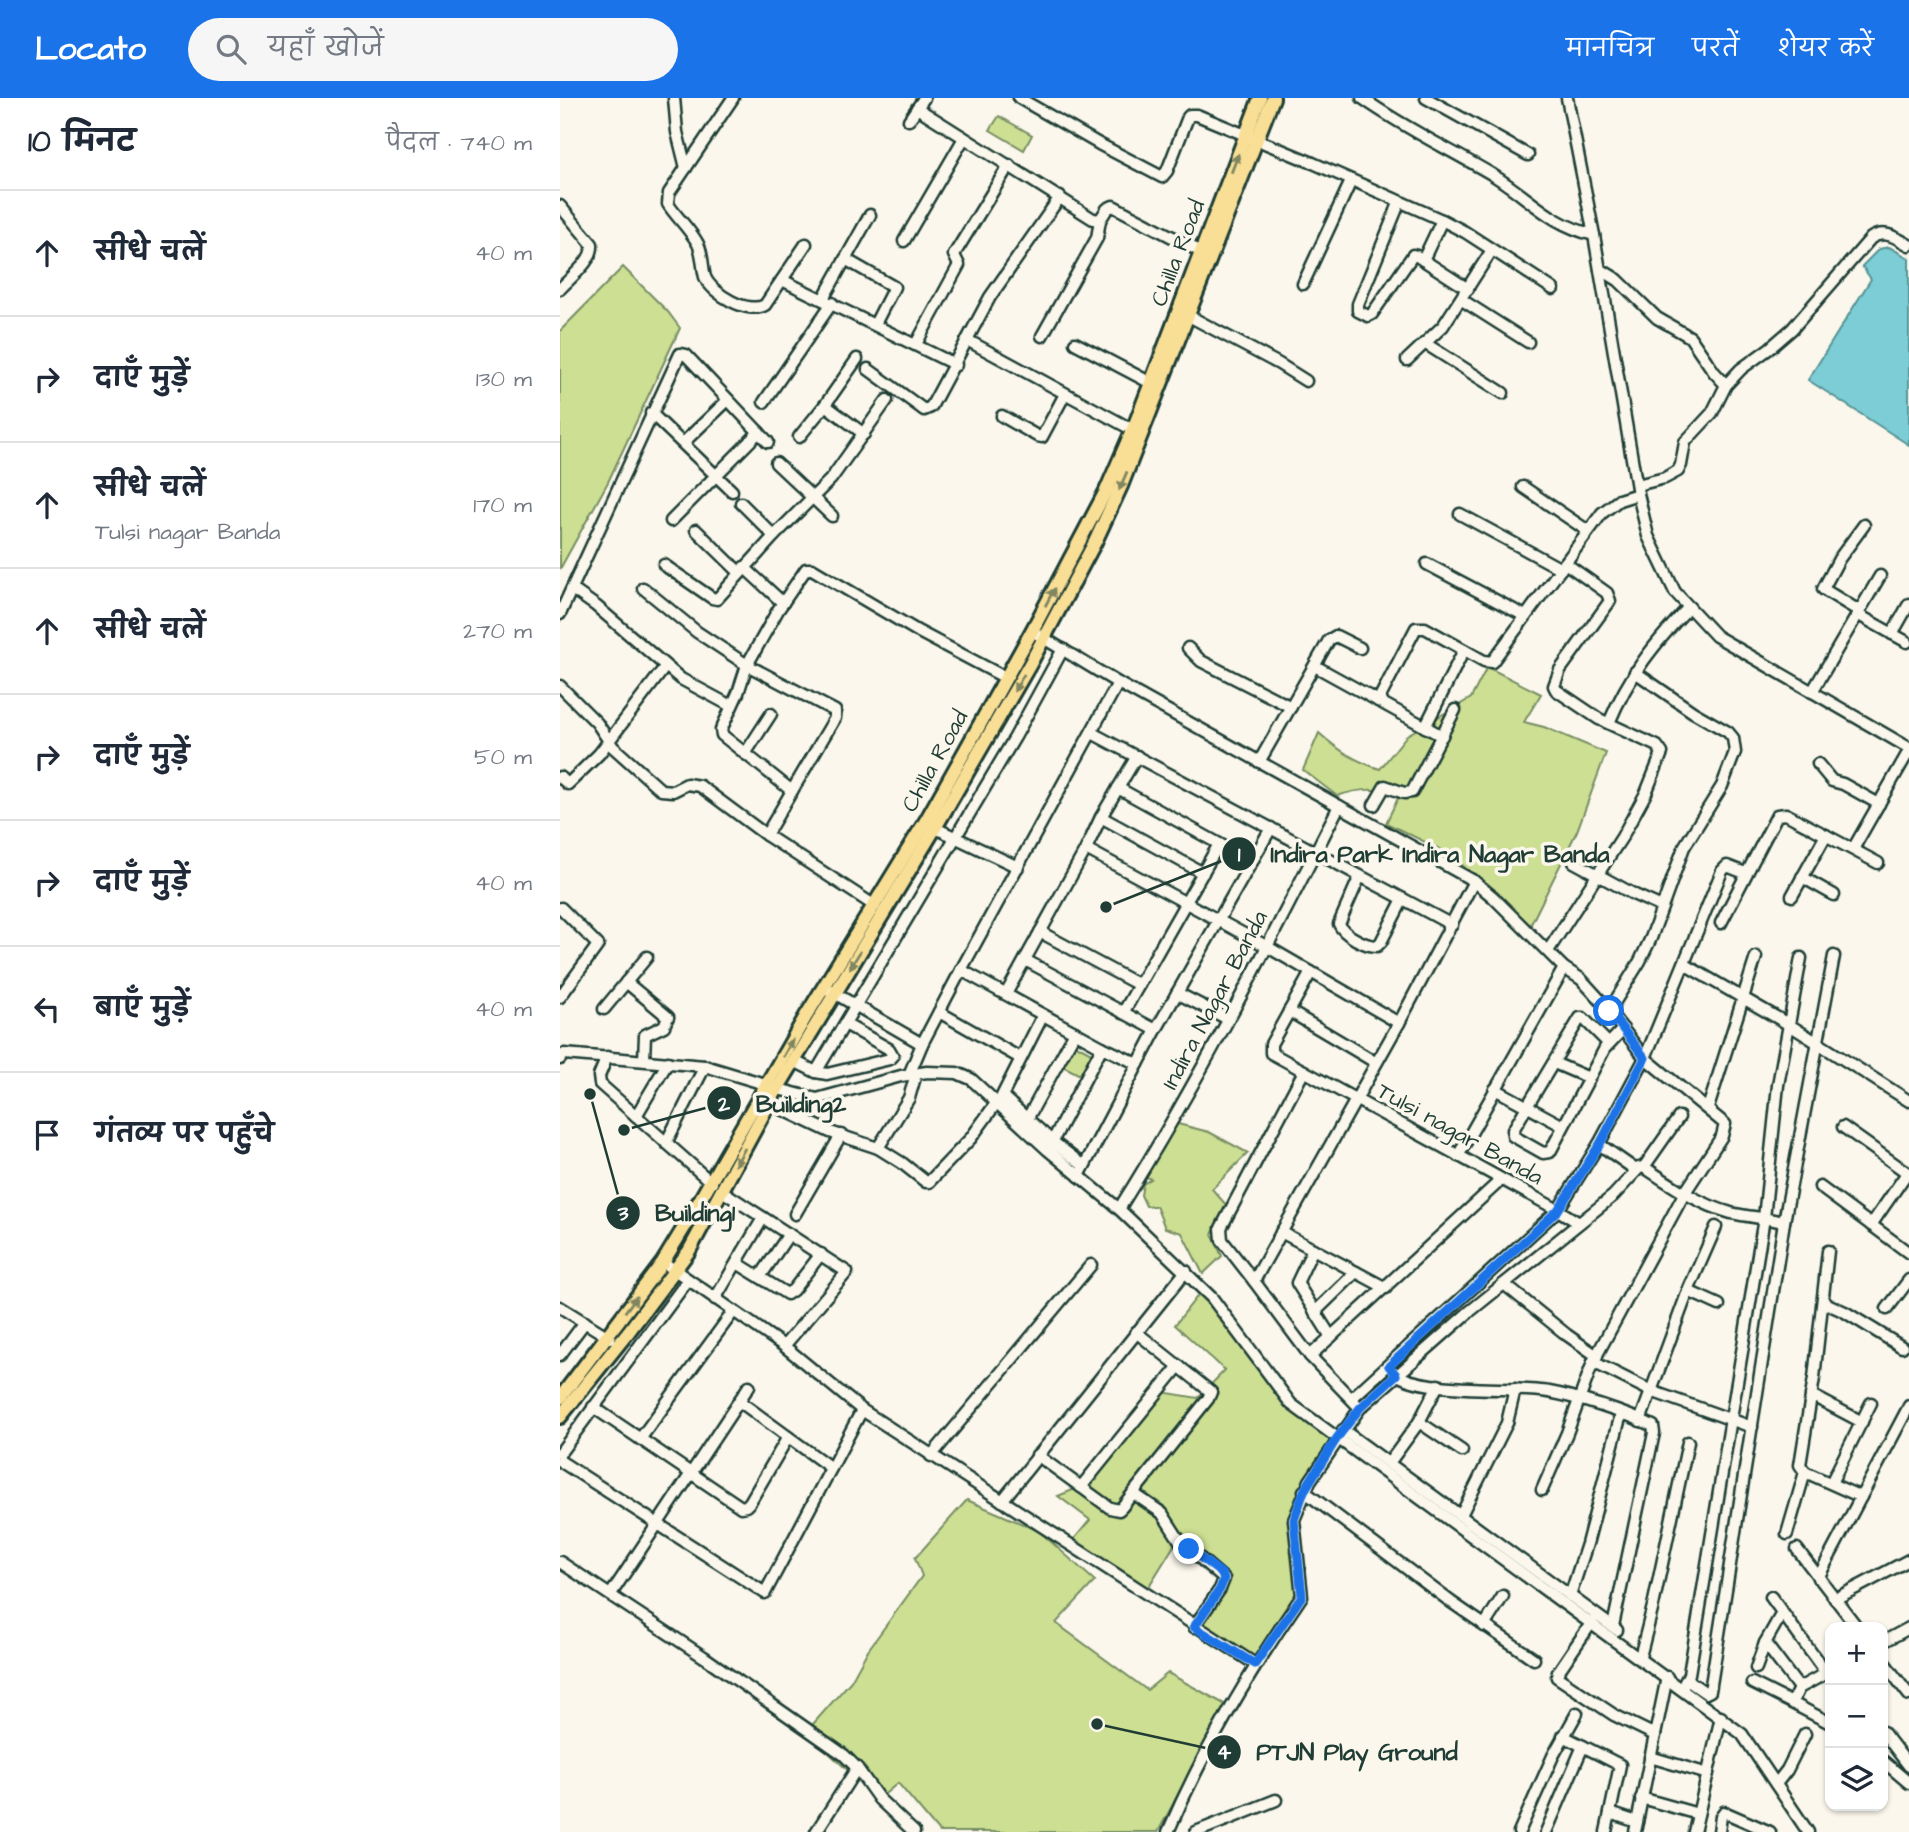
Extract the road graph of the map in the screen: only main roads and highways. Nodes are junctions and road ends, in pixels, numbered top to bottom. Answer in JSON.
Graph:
{"nodes":[{"id":1,"x":1260,"y":98,"type":"edge"},
{"id":2,"x":1273,"y":98,"type":"edge"},
{"id":3,"x":1251,"y":139,"type":"junction"},
{"id":4,"x":1206,"y":255,"type":"junction"},
{"id":5,"x":1144,"y":416,"type":"junction"},
{"id":6,"x":1038,"y":635,"type":"junction"},
{"id":7,"x":930,"y":825,"type":"junction"},
{"id":8,"x":894,"y":885,"type":"junction"},
{"id":9,"x":829,"y":991,"type":"junction"},
{"id":10,"x":773,"y":1087,"type":"junction"},
{"id":11,"x":717,"y":1187,"type":"junction"},
{"id":12,"x":560,"y":1398,"type":"edge"},
{"id":13,"x":560,"y":1417,"type":"edge"}],
"edges":[{"from":1,"to":3,"type":"main road","name":"Chilla Road"},
{"from":2,"to":3,"type":"main road"},
{"from":3,"to":4,"type":"main road","name":"Chilla Road"},
{"from":4,"to":5,"type":"main road"},
{"from":4,"to":5,"type":"main road","name":"Chilla Road"},
{"from":6,"to":5,"type":"main road","name":"Chilla Road","one_way":true},
{"from":5,"to":6,"type":"main road","one_way":true},
{"from":6,"to":7,"type":"main road","one_way":true},
{"from":6,"to":7,"type":"main road","name":"Chilla Road"},
{"from":7,"to":8,"type":"main road","name":"Chilla Road"},
{"from":8,"to":9,"type":"main road","one_way":true},
{"from":8,"to":9,"type":"main road","name":"Chilla Road"},
{"from":10,"to":9,"type":"main road","name":"Chilla Road","one_way":true},
{"from":9,"to":10,"type":"main road"},
{"from":10,"to":11,"type":"main road","name":"Chilla Road"},
{"from":10,"to":11,"type":"main road","one_way":true},
{"from":12,"to":11,"type":"main road","name":"Chilla Road","one_way":true},
{"from":11,"to":13,"type":"main road"}]}
